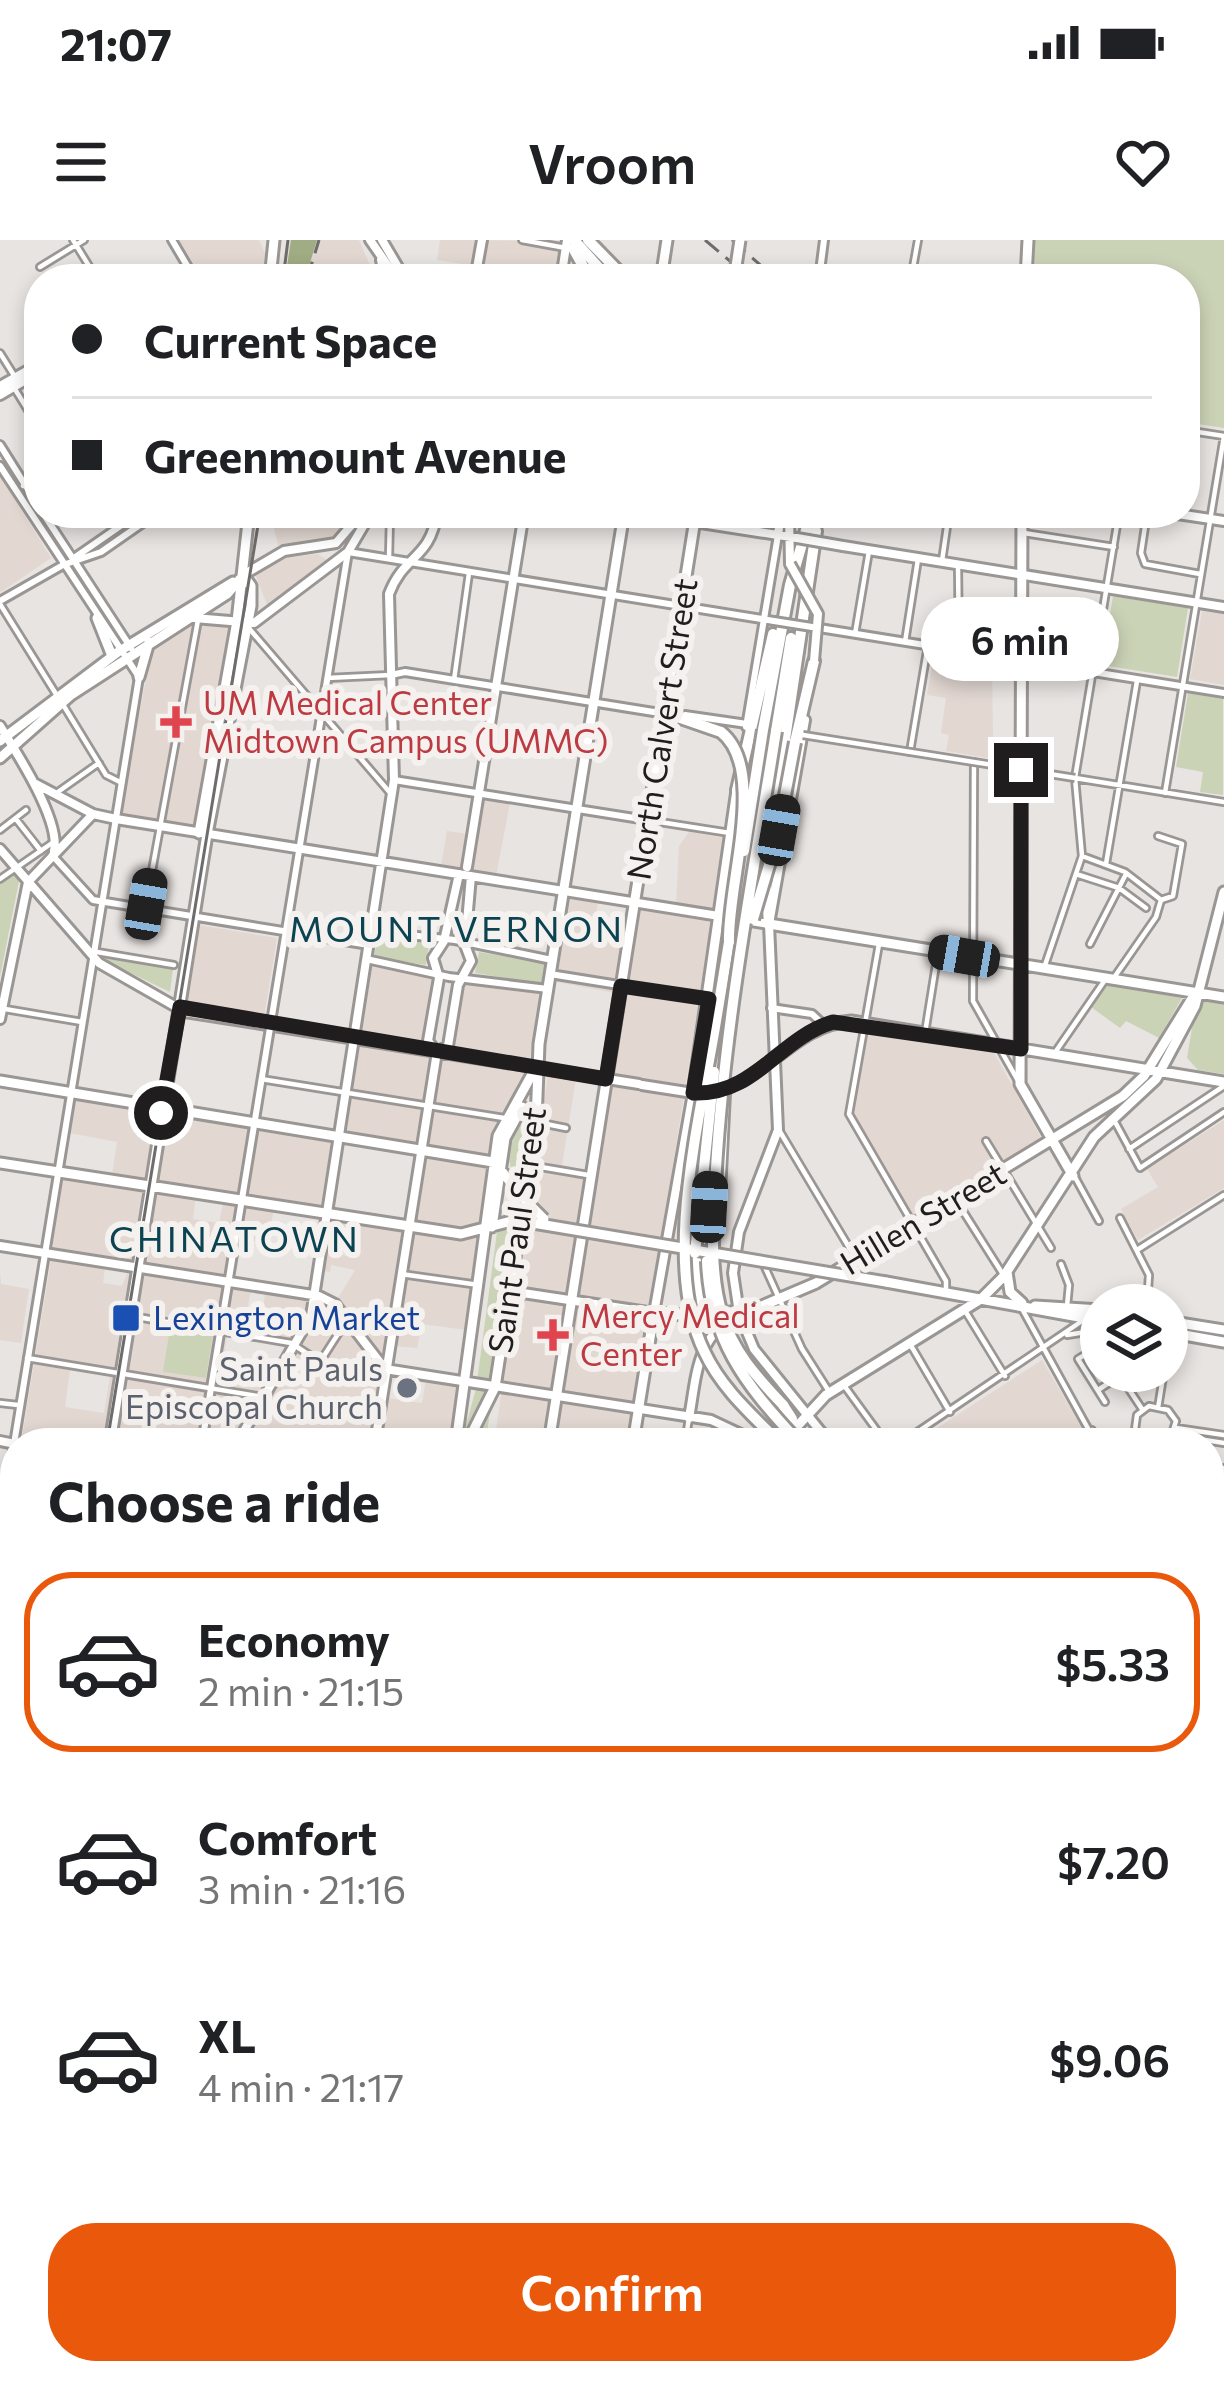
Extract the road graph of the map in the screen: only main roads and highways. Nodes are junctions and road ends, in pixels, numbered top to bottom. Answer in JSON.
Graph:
{"nodes":[{"id":1,"x":588,"y":240,"type":"edge"},
{"id":2,"x":568,"y":242,"type":"edge"},
{"id":3,"x":592,"y":264,"type":"edge"},
{"id":4,"x":611,"y":264,"type":"edge"},
{"id":5,"x":248,"y":528,"type":"edge"},
{"id":6,"x":353,"y":528,"type":"edge"},
{"id":7,"x":359,"y":528,"type":"edge"},
{"id":8,"x":435,"y":528,"type":"edge"},
{"id":9,"x":522,"y":528,"type":"edge"},
{"id":10,"x":621,"y":528,"type":"edge"},
{"id":11,"x":694,"y":528,"type":"edge"},
{"id":12,"x":743,"y":528,"type":"edge"},
{"id":13,"x":786,"y":528,"type":"edge"},
{"id":14,"x":807,"y":528,"type":"edge"},
{"id":15,"x":817,"y":528,"type":"edge"},
{"id":16,"x":1022,"y":528,"type":"edge"},
{"id":17,"x":787,"y":537,"type":"junction"},
{"id":18,"x":314,"y":548,"type":"junction"},
{"id":19,"x":348,"y":552,"type":"junction"},
{"id":20,"x":1021,"y":574,"type":"junction"},
{"id":21,"x":243,"y":575,"type":"junction"},
{"id":22,"x":790,"y":585,"type":"junction"},
{"id":23,"x":1224,"y":607,"type":"edge"},
{"id":24,"x":199,"y":614,"type":"junction"},
{"id":25,"x":98,"y":618,"type":"road end"},
{"id":26,"x":249,"y":623,"type":"junction"},
{"id":27,"x":149,"y":642,"type":"junction"},
{"id":28,"x":128,"y":650,"type":"junction"},
{"id":29,"x":112,"y":656,"type":"junction"},
{"id":30,"x":814,"y":661,"type":"junction"},
{"id":31,"x":141,"y":672,"type":"road end"},
{"id":32,"x":59,"y":699,"type":"junction"},
{"id":33,"x":666,"y":714,"type":"junction"},
{"id":34,"x":775,"y":730,"type":"junction"},
{"id":35,"x":2,"y":734,"type":"edge"},
{"id":36,"x":13,"y":747,"type":"junction"},
{"id":37,"x":0,"y":758,"type":"edge"},
{"id":38,"x":34,"y":782,"type":"junction"},
{"id":39,"x":737,"y":790,"type":"joint"},
{"id":40,"x":93,"y":814,"type":"junction"},
{"id":41,"x":203,"y":833,"type":"junction"},
{"id":42,"x":0,"y":849,"type":"edge"},
{"id":43,"x":53,"y":854,"type":"junction"},
{"id":44,"x":382,"y":861,"type":"junction"},
{"id":45,"x":466,"y":873,"type":"junction"},
{"id":46,"x":28,"y":882,"type":"junction"},
{"id":47,"x":562,"y":890,"type":"junction"},
{"id":48,"x":1224,"y":892,"type":"edge"},
{"id":49,"x":634,"y":902,"type":"junction"},
{"id":50,"x":720,"y":917,"type":"junction"},
{"id":51,"x":769,"y":924,"type":"junction"},
{"id":52,"x":729,"y":941,"type":"junction"},
{"id":53,"x":742,"y":948,"type":"junction"},
{"id":54,"x":1021,"y":964,"type":"junction"},
{"id":55,"x":1196,"y":992,"type":"junction"},
{"id":56,"x":1224,"y":997,"type":"edge"},
{"id":57,"x":180,"y":1007,"type":"junction"},
{"id":58,"x":2,"y":1008,"type":"edge"},
{"id":59,"x":0,"y":1019,"type":"edge"},
{"id":60,"x":716,"y":1021,"type":"junction"},
{"id":61,"x":353,"y":1039,"type":"junction"},
{"id":62,"x":1021,"y":1049,"type":"junction"},
{"id":63,"x":437,"y":1052,"type":"junction"},
{"id":64,"x":772,"y":1060,"type":"junction"},
{"id":65,"x":536,"y":1067,"type":"junction"},
{"id":66,"x":1154,"y":1070,"type":"junction"},
{"id":67,"x":606,"y":1079,"type":"junction"},
{"id":68,"x":0,"y":1081,"type":"edge"},
{"id":69,"x":1224,"y":1084,"type":"edge"},
{"id":70,"x":723,"y":1092,"type":"junction"},
{"id":71,"x":693,"y":1093,"type":"junction"},
{"id":72,"x":163,"y":1107,"type":"junction"},
{"id":73,"x":536,"y":1119,"type":"junction"},
{"id":74,"x":337,"y":1135,"type":"junction"},
{"id":75,"x":1051,"y":1141,"type":"junction"},
{"id":76,"x":421,"y":1148,"type":"junction"},
{"id":77,"x":0,"y":1163,"type":"edge"},
{"id":78,"x":497,"y":1166,"type":"junction"},
{"id":79,"x":1073,"y":1176,"type":"junction"},
{"id":80,"x":151,"y":1185,"type":"junction"},
{"id":81,"x":517,"y":1192,"type":"junction"},
{"id":82,"x":324,"y":1212,"type":"junction"},
{"id":83,"x":510,"y":1219,"type":"junction"},
{"id":84,"x":561,"y":1225,"type":"junction"},
{"id":85,"x":409,"y":1226,"type":"junction"},
{"id":86,"x":488,"y":1228,"type":"junction"},
{"id":87,"x":0,"y":1246,"type":"edge"},
{"id":88,"x":135,"y":1267,"type":"junction"},
{"id":89,"x":1005,"y":1274,"type":"junction"},
{"id":90,"x":697,"y":1287,"type":"junction"},
{"id":91,"x":510,"y":1292,"type":"junction"},
{"id":92,"x":313,"y":1295,"type":"junction"},
{"id":93,"x":981,"y":1299,"type":"junction"},
{"id":94,"x":572,"y":1301,"type":"junction"},
{"id":95,"x":1026,"y":1306,"type":"junction"},
{"id":96,"x":1080,"y":1308,"type":"edge"},
{"id":97,"x":654,"y":1313,"type":"junction"},
{"id":98,"x":739,"y":1313,"type":"junction"},
{"id":99,"x":702,"y":1316,"type":"junction"},
{"id":100,"x":685,"y":1317,"type":"junction"},
{"id":101,"x":1080,"y":1317,"type":"edge"},
{"id":102,"x":1188,"y":1329,"type":"edge"},
{"id":103,"x":1224,"y":1330,"type":"edge"},
{"id":104,"x":1188,"y":1334,"type":"edge"},
{"id":105,"x":1224,"y":1342,"type":"edge"},
{"id":106,"x":385,"y":1369,"type":"junction"},
{"id":107,"x":469,"y":1382,"type":"junction"},
{"id":108,"x":495,"y":1387,"type":"junction"},
{"id":109,"x":556,"y":1396,"type":"junction"},
{"id":110,"x":639,"y":1409,"type":"junction"},
{"id":111,"x":805,"y":1414,"type":"junction"},
{"id":112,"x":689,"y":1418,"type":"junction"},
{"id":113,"x":112,"y":1428,"type":"edge"},
{"id":114,"x":246,"y":1428,"type":"edge"},
{"id":115,"x":377,"y":1428,"type":"edge"},
{"id":116,"x":459,"y":1428,"type":"edge"},
{"id":117,"x":474,"y":1428,"type":"edge"},
{"id":118,"x":551,"y":1428,"type":"edge"},
{"id":119,"x":636,"y":1428,"type":"edge"},
{"id":120,"x":729,"y":1428,"type":"edge"},
{"id":121,"x":775,"y":1428,"type":"edge"},
{"id":122,"x":779,"y":1428,"type":"edge"},
{"id":123,"x":790,"y":1428,"type":"edge"},
{"id":124,"x":797,"y":1428,"type":"edge"},
{"id":125,"x":817,"y":1428,"type":"edge"}],
"edges":[{"from":1,"to":4,"type":"highway"},
{"from":2,"to":3,"type":"highway"},
{"from":5,"to":21,"type":"main road"},
{"from":6,"to":18,"type":"main road"},
{"from":7,"to":19,"type":"main road"},
{"from":8,"to":44,"type":"main road"},
{"from":9,"to":45,"type":"main road"},
{"from":10,"to":47,"type":"main road","name":"Saint Paul Street"},
{"from":11,"to":33,"type":"main road","name":"North Calvert Street"},
{"from":12,"to":17,"type":"main road"},
{"from":13,"to":17,"type":"main road"},
{"from":14,"to":22,"type":"highway"},
{"from":15,"to":34,"type":"highway"},
{"from":16,"to":20,"type":"main road"},
{"from":17,"to":20,"type":"main road","bridge":true},
{"from":17,"to":30,"type":"main road","bridge":true},
{"from":18,"to":19,"type":"main road"},
{"from":18,"to":21,"type":"main road"},
{"from":19,"to":26,"type":"main road"},
{"from":20,"to":23,"type":"main road"},
{"from":20,"to":54,"type":"main road"},
{"from":21,"to":24,"type":"main road"},
{"from":21,"to":26,"type":"main road"},
{"from":21,"to":28,"type":"main road"},
{"from":22,"to":34,"type":"highway"},
{"from":22,"to":39,"type":"highway"},
{"from":24,"to":26,"type":"main road"},
{"from":24,"to":27,"type":"main road"},
{"from":25,"to":29,"type":"main road"},
{"from":26,"to":41,"type":"main road"},
{"from":27,"to":28,"type":"main road"},
{"from":27,"to":31,"type":"main road"},
{"from":28,"to":29,"type":"main road"},
{"from":28,"to":32,"type":"main road"},
{"from":29,"to":32,"type":"main road"},
{"from":30,"to":51,"type":"main road","bridge":true},
{"from":30,"to":53,"type":"highway","bridge":true},
{"from":32,"to":35,"type":"main road"},
{"from":32,"to":36,"type":"main road"},
{"from":33,"to":49,"type":"main road","name":"North Calvert Street"},
{"from":33,"to":52,"type":"highway","bridge":true},
{"from":34,"to":51,"type":"highway","bridge":true},
{"from":34,"to":52,"type":"highway","bridge":true},
{"from":34,"to":53,"type":"highway","bridge":true},
{"from":35,"to":36,"type":"main road"},
{"from":36,"to":37,"type":"main road"},
{"from":36,"to":38,"type":"main road"},
{"from":38,"to":40,"type":"main road"},
{"from":38,"to":43,"type":"main road"},
{"from":39,"to":50,"type":"main road"},
{"from":40,"to":41,"type":"main road"},
{"from":40,"to":43,"type":"main road"},
{"from":41,"to":44,"type":"main road"},
{"from":41,"to":57,"type":"main road"},
{"from":42,"to":46,"type":"main road"},
{"from":43,"to":46,"type":"main road"},
{"from":44,"to":45,"type":"main road"},
{"from":44,"to":61,"type":"main road"},
{"from":45,"to":47,"type":"main road"},
{"from":45,"to":63,"type":"main road"},
{"from":45,"to":63,"type":"main road"},
{"from":46,"to":57,"type":"main road"},
{"from":46,"to":58,"type":"main road"},
{"from":47,"to":49,"type":"main road"},
{"from":47,"to":65,"type":"main road","name":"Saint Paul Street"},
{"from":48,"to":55,"type":"main road"},
{"from":49,"to":50,"type":"main road"},
{"from":49,"to":67,"type":"main road","name":"North Calvert Street"},
{"from":50,"to":51,"type":"main road"},
{"from":50,"to":71,"type":"main road"},
{"from":51,"to":54,"type":"main road"},
{"from":51,"to":64,"type":"main road"},
{"from":52,"to":60,"type":"highway"},
{"from":53,"to":70,"type":"highway","bridge":true},
{"from":54,"to":55,"type":"main road"},
{"from":54,"to":62,"type":"main road"},
{"from":55,"to":56,"type":"main road"},
{"from":55,"to":66,"type":"main road"},
{"from":57,"to":61,"type":"main road"},
{"from":57,"to":72,"type":"main road"},
{"from":58,"to":59,"type":"main road"},
{"from":60,"to":90,"type":"highway","bridge":true},
{"from":60,"to":121,"type":"highway","bridge":true},
{"from":61,"to":63,"type":"main road"},
{"from":61,"to":74,"type":"main road"},
{"from":62,"to":64,"type":"main road"},
{"from":62,"to":66,"type":"main road"},
{"from":62,"to":75,"type":"main road"},
{"from":63,"to":65,"type":"main road"},
{"from":63,"to":76,"type":"main road"},
{"from":64,"to":70,"type":"main road"},
{"from":64,"to":98,"type":"main road"},
{"from":65,"to":67,"type":"main road"},
{"from":65,"to":73,"type":"main road","name":"Saint Paul Street"},
{"from":65,"to":78,"type":"main road"},
{"from":66,"to":69,"type":"main road"},
{"from":66,"to":75,"type":"main road","name":"Hillen Street"},
{"from":66,"to":79,"type":"main road"},
{"from":67,"to":71,"type":"main road"},
{"from":67,"to":94,"type":"main road","name":"North Calvert Street"},
{"from":68,"to":72,"type":"main road"},
{"from":70,"to":71,"type":"main road"},
{"from":70,"to":122,"type":"highway","bridge":true},
{"from":70,"to":123,"type":"highway","bridge":true},
{"from":71,"to":97,"type":"main road"},
{"from":72,"to":74,"type":"main road"},
{"from":72,"to":80,"type":"main road"},
{"from":73,"to":78,"type":"main road"},
{"from":73,"to":91,"type":"main road","name":"Saint Paul Street"},
{"from":74,"to":76,"type":"main road"},
{"from":74,"to":82,"type":"main road"},
{"from":75,"to":79,"type":"main road"},
{"from":75,"to":98,"type":"main road","name":"Hillen Street"},
{"from":76,"to":78,"type":"main road"},
{"from":76,"to":85,"type":"main road"},
{"from":77,"to":80,"type":"main road"},
{"from":78,"to":81,"type":"main road"},
{"from":78,"to":86,"type":"main road"},
{"from":78,"to":86,"type":"main road"},
{"from":79,"to":89,"type":"main road"},
{"from":80,"to":82,"type":"main road"},
{"from":80,"to":88,"type":"main road"},
{"from":81,"to":83,"type":"main road"},
{"from":81,"to":84,"type":"main road","bridge":true},
{"from":82,"to":85,"type":"main road"},
{"from":82,"to":92,"type":"main road"},
{"from":83,"to":84,"type":"main road","bridge":true},
{"from":83,"to":86,"type":"main road"},
{"from":84,"to":93,"type":"main road","bridge":true},
{"from":85,"to":86,"type":"main road"},
{"from":85,"to":106,"type":"main road"},
{"from":86,"to":107,"type":"main road"},
{"from":87,"to":88,"type":"main road"},
{"from":88,"to":92,"type":"main road"},
{"from":88,"to":113,"type":"main road"},
{"from":89,"to":93,"type":"main road"},
{"from":89,"to":95,"type":"main road"},
{"from":90,"to":99,"type":"highway"},
{"from":90,"to":100,"type":"highway"},
{"from":91,"to":94,"type":"main road"},
{"from":91,"to":108,"type":"main road","name":"Saint Paul Street"},
{"from":92,"to":106,"type":"main road"},
{"from":92,"to":114,"type":"main road"},
{"from":93,"to":95,"type":"main road"},
{"from":93,"to":111,"type":"main road"},
{"from":94,"to":97,"type":"main road"},
{"from":94,"to":109,"type":"main road","name":"North Calvert Street"},
{"from":95,"to":96,"type":"main road"},
{"from":95,"to":101,"type":"main road"},
{"from":97,"to":100,"type":"main road","name":"Hillen Street"},
{"from":97,"to":110,"type":"main road"},
{"from":98,"to":99,"type":"main road","name":"Hillen Street"},
{"from":98,"to":111,"type":"main road"},
{"from":98,"to":112,"type":"main road"},
{"from":99,"to":100,"type":"main road","name":"Hillen Street"},
{"from":102,"to":103,"type":"main road"},
{"from":104,"to":105,"type":"main road"},
{"from":106,"to":107,"type":"main road"},
{"from":106,"to":115,"type":"main road"},
{"from":107,"to":108,"type":"main road"},
{"from":107,"to":116,"type":"main road"},
{"from":108,"to":109,"type":"main road"},
{"from":108,"to":117,"type":"main road","name":"Saint Paul Street"},
{"from":109,"to":110,"type":"main road"},
{"from":109,"to":118,"type":"main road","name":"North Calvert Street"},
{"from":110,"to":112,"type":"main road"},
{"from":110,"to":119,"type":"main road"},
{"from":111,"to":124,"type":"main road"},
{"from":111,"to":125,"type":"main road"},
{"from":112,"to":120,"type":"main road"}]}
